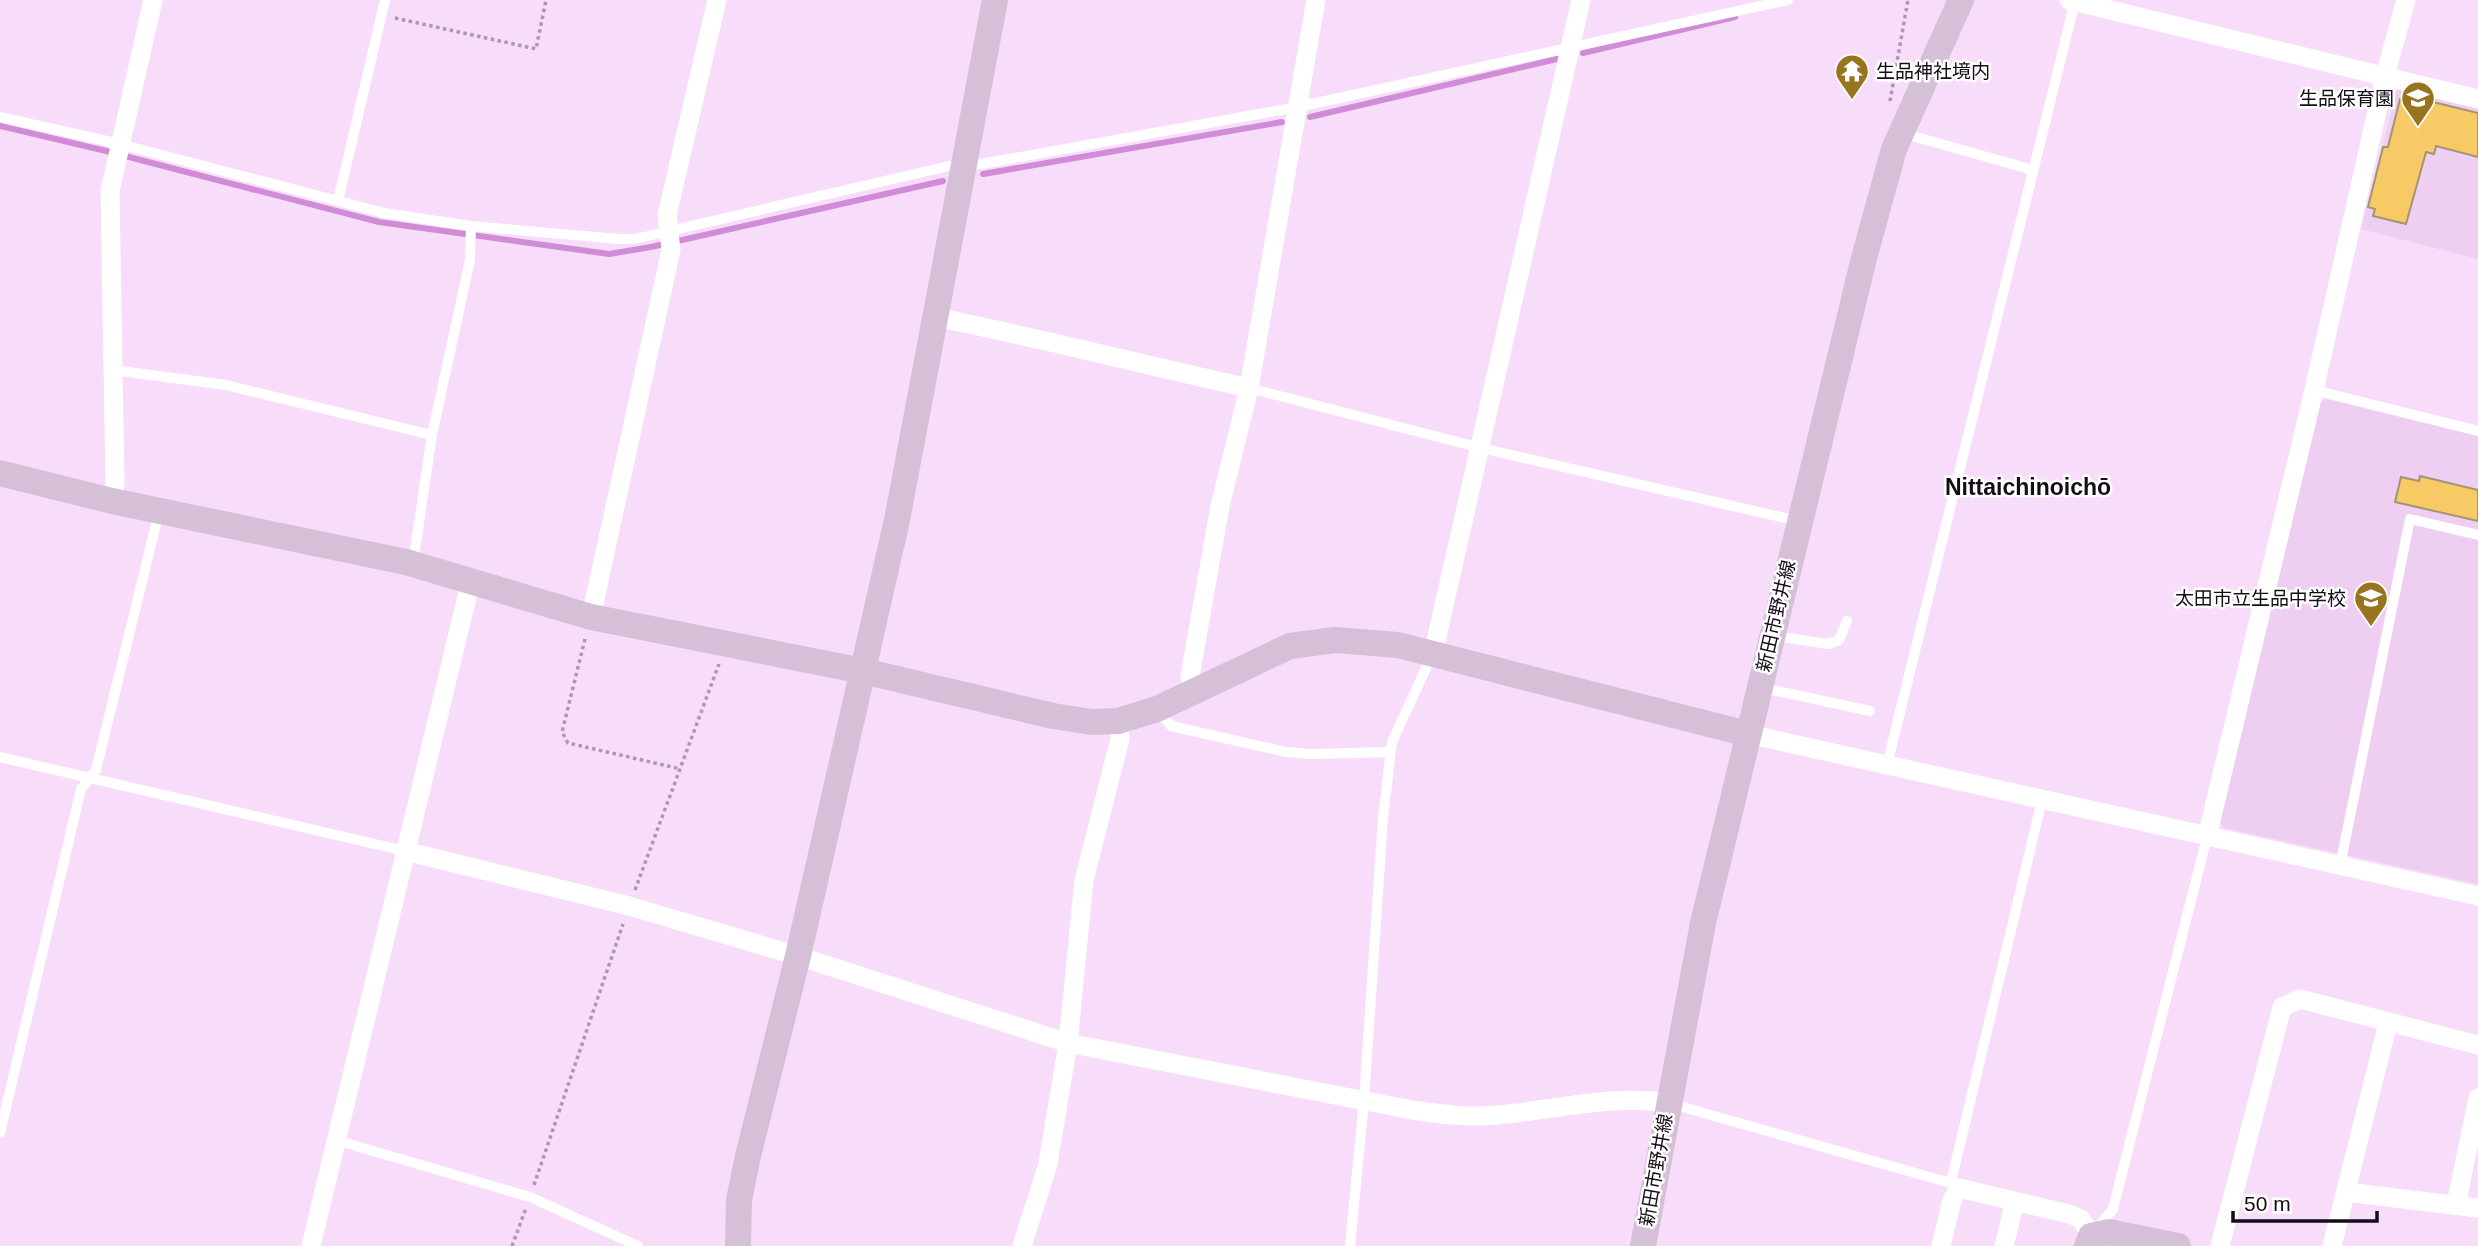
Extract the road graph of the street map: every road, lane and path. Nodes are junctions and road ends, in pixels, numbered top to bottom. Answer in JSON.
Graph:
{"nodes":[{"id":1,"x":153,"y":0,"type":"edge"},
{"id":2,"x":385,"y":0,"type":"edge"},
{"id":3,"x":546,"y":0,"type":"edge"},
{"id":4,"x":718,"y":0,"type":"edge"},
{"id":5,"x":995,"y":0,"type":"edge"},
{"id":6,"x":1316,"y":0,"type":"edge"},
{"id":7,"x":1581,"y":0,"type":"edge"},
{"id":8,"x":1788,"y":0,"type":"edge"},
{"id":9,"x":1908,"y":0,"type":"edge"},
{"id":10,"x":1961,"y":0,"type":"edge"},
{"id":11,"x":2406,"y":0,"type":"edge"},
{"id":12,"x":2072,"y":1,"type":"edge"},
{"id":13,"x":382,"y":15,"type":"junction"},
{"id":14,"x":1571,"y":47,"type":"junction"},
{"id":15,"x":2385,"y":76,"type":"junction"},
{"id":16,"x":2478,"y":99,"type":"edge"},
{"id":17,"x":1890,"y":106,"type":"dead end"},
{"id":18,"x":1298,"y":107,"type":"junction"},
{"id":19,"x":0,"y":117,"type":"edge"},
{"id":20,"x":1902,"y":133,"type":"junction"},
{"id":21,"x":118,"y":153,"type":"junction"},
{"id":22,"x":965,"y":166,"type":"junction"},
{"id":23,"x":2033,"y":170,"type":"junction"},
{"id":24,"x":338,"y":201,"type":"junction"},
{"id":25,"x":471,"y":226,"type":"junction"},
{"id":26,"x":670,"y":240,"type":"junction"},
{"id":27,"x":935,"y":317,"type":"junction"},
{"id":28,"x":113,"y":370,"type":"junction"},
{"id":29,"x":1249,"y":388,"type":"junction"},
{"id":30,"x":2314,"y":390,"type":"junction"},
{"id":31,"x":2478,"y":431,"type":"edge"},
{"id":32,"x":432,"y":435,"type":"junction"},
{"id":33,"x":1481,"y":448,"type":"junction"},
{"id":34,"x":0,"y":473,"type":"edge"},
{"id":35,"x":111,"y":501,"type":"junction"},
{"id":36,"x":159,"y":511,"type":"junction"},
{"id":37,"x":1798,"y":521,"type":"junction"},
{"id":38,"x":2478,"y":535,"type":"edge"},
{"id":39,"x":413,"y":564,"type":"junction"},
{"id":40,"x":471,"y":580,"type":"junction"},
{"id":41,"x":591,"y":617,"type":"junction"},
{"id":42,"x":1847,"y":621,"type":"dead end"},
{"id":43,"x":1771,"y":636,"type":"junction"},
{"id":44,"x":727,"y":642,"type":"junction"},
{"id":45,"x":1433,"y":654,"type":"junction"},
{"id":46,"x":863,"y":671,"type":"junction"},
{"id":47,"x":1759,"y":687,"type":"junction"},
{"id":48,"x":1194,"y":693,"type":"junction"},
{"id":49,"x":1157,"y":709,"type":"junction"},
{"id":50,"x":1870,"y":711,"type":"dead end"},
{"id":51,"x":1118,"y":720,"type":"junction"},
{"id":52,"x":1748,"y":734,"type":"junction"},
{"id":53,"x":1390,"y":752,"type":"junction"},
{"id":54,"x":0,"y":757,"type":"edge"},
{"id":55,"x":1887,"y":765,"type":"junction"},
{"id":56,"x":681,"y":769,"type":"junction"},
{"id":57,"x":90,"y":779,"type":"junction"},
{"id":58,"x":2042,"y":800,"type":"junction"},
{"id":59,"x":2207,"y":837,"type":"junction"},
{"id":60,"x":405,"y":851,"type":"junction"},
{"id":61,"x":2340,"y":866,"type":"junction"},
{"id":62,"x":2478,"y":896,"type":"edge"},
{"id":63,"x":629,"y":906,"type":"junction"},
{"id":64,"x":798,"y":956,"type":"junction"},
{"id":65,"x":2388,"y":1023,"type":"junction"},
{"id":66,"x":1068,"y":1043,"type":"junction"},
{"id":67,"x":2478,"y":1045,"type":"edge"},
{"id":68,"x":2478,"y":1098,"type":"edge"},
{"id":69,"x":1364,"y":1100,"type":"junction"},
{"id":70,"x":1668,"y":1103,"type":"junction"},
{"id":71,"x":0,"y":1133,"type":"edge"},
{"id":72,"x":336,"y":1140,"type":"junction"},
{"id":73,"x":1955,"y":1185,"type":"junction"},
{"id":74,"x":2346,"y":1192,"type":"junction"},
{"id":75,"x":530,"y":1197,"type":"junction"},
{"id":76,"x":2015,"y":1201,"type":"junction"},
{"id":77,"x":2456,"y":1205,"type":"junction"},
{"id":78,"x":2478,"y":1208,"type":"edge"},
{"id":79,"x":2089,"y":1241,"type":"edge"},
{"id":80,"x":311,"y":1246,"type":"edge"},
{"id":81,"x":512,"y":1246,"type":"edge"},
{"id":82,"x":638,"y":1246,"type":"edge"},
{"id":83,"x":738,"y":1246,"type":"edge"},
{"id":84,"x":1022,"y":1246,"type":"edge"},
{"id":85,"x":1350,"y":1246,"type":"edge"},
{"id":86,"x":1643,"y":1246,"type":"edge"},
{"id":87,"x":1941,"y":1246,"type":"edge"},
{"id":88,"x":2004,"y":1246,"type":"edge"},
{"id":89,"x":2178,"y":1246,"type":"edge"},
{"id":90,"x":2220,"y":1246,"type":"edge"},
{"id":91,"x":2332,"y":1246,"type":"edge"}],
"edges":[{"from":1,"to":21,"type":"street"},
{"from":2,"to":13,"type":"lane"},
{"from":3,"to":13,"type":"path"},
{"from":4,"to":26,"type":"street"},
{"from":5,"to":22,"type":"street"},
{"from":6,"to":18,"type":"street"},
{"from":7,"to":14,"type":"street"},
{"from":8,"to":14,"type":"lane"},
{"from":9,"to":17,"type":"path"},
{"from":10,"to":20,"type":"street","name":"新田市野井線"},
{"from":11,"to":15,"type":"street"},
{"from":12,"to":15,"type":"street"},
{"from":12,"to":23,"type":"lane"},
{"from":13,"to":24,"type":"lane"},
{"from":14,"to":18,"type":"lane"},
{"from":14,"to":33,"type":"street"},
{"from":15,"to":16,"type":"street"},
{"from":15,"to":30,"type":"street"},
{"from":18,"to":22,"type":"lane"},
{"from":18,"to":29,"type":"street"},
{"from":19,"to":21,"type":"lane"},
{"from":20,"to":23,"type":"lane"},
{"from":20,"to":37,"type":"street","name":"新田市野井線"},
{"from":21,"to":24,"type":"lane"},
{"from":21,"to":28,"type":"street"},
{"from":22,"to":26,"type":"lane"},
{"from":22,"to":27,"type":"street"},
{"from":23,"to":55,"type":"lane"},
{"from":24,"to":25,"type":"lane"},
{"from":25,"to":26,"type":"lane"},
{"from":25,"to":32,"type":"lane"},
{"from":26,"to":41,"type":"street"},
{"from":27,"to":29,"type":"street"},
{"from":27,"to":46,"type":"street"},
{"from":28,"to":32,"type":"lane"},
{"from":28,"to":35,"type":"street"},
{"from":29,"to":33,"type":"lane"},
{"from":29,"to":48,"type":"street"},
{"from":30,"to":31,"type":"lane"},
{"from":30,"to":59,"type":"street"},
{"from":32,"to":39,"type":"lane"},
{"from":33,"to":37,"type":"lane"},
{"from":33,"to":45,"type":"street"},
{"from":34,"to":35,"type":"street"},
{"from":35,"to":36,"type":"street"},
{"from":36,"to":39,"type":"street"},
{"from":36,"to":57,"type":"lane"},
{"from":37,"to":43,"type":"street","name":"新田市野井線"},
{"from":38,"to":61,"type":"lane"},
{"from":39,"to":40,"type":"street"},
{"from":40,"to":41,"type":"street"},
{"from":40,"to":60,"type":"street"},
{"from":41,"to":44,"type":"street"},
{"from":41,"to":56,"type":"path"},
{"from":42,"to":43,"type":"lane"},
{"from":43,"to":47,"type":"street","name":"新田市野井線"},
{"from":44,"to":46,"type":"street"},
{"from":44,"to":56,"type":"path"},
{"from":45,"to":48,"type":"street"},
{"from":45,"to":52,"type":"street"},
{"from":45,"to":53,"type":"lane"},
{"from":46,"to":51,"type":"street"},
{"from":46,"to":64,"type":"street"},
{"from":47,"to":50,"type":"lane"},
{"from":47,"to":52,"type":"street","name":"新田市野井線"},
{"from":48,"to":49,"type":"street"},
{"from":49,"to":51,"type":"street"},
{"from":49,"to":53,"type":"lane"},
{"from":51,"to":66,"type":"street"},
{"from":52,"to":55,"type":"street"},
{"from":52,"to":70,"type":"street","name":"新田市野井線"},
{"from":53,"to":69,"type":"lane"},
{"from":54,"to":57,"type":"lane"},
{"from":55,"to":58,"type":"street"},
{"from":56,"to":63,"type":"path"},
{"from":57,"to":60,"type":"lane"},
{"from":57,"to":71,"type":"lane"},
{"from":58,"to":59,"type":"street"},
{"from":58,"to":73,"type":"lane"},
{"from":59,"to":61,"type":"street"},
{"from":59,"to":79,"type":"lane"},
{"from":60,"to":63,"type":"street"},
{"from":60,"to":72,"type":"street"},
{"from":61,"to":62,"type":"street"},
{"from":63,"to":64,"type":"street"},
{"from":63,"to":75,"type":"path"},
{"from":64,"to":66,"type":"street"},
{"from":64,"to":83,"type":"street"},
{"from":65,"to":67,"type":"street"},
{"from":65,"to":74,"type":"street"},
{"from":65,"to":90,"type":"street"},
{"from":66,"to":69,"type":"street"},
{"from":66,"to":84,"type":"street"},
{"from":68,"to":77,"type":"street"},
{"from":69,"to":70,"type":"street"},
{"from":69,"to":85,"type":"lane"},
{"from":70,"to":73,"type":"lane"},
{"from":70,"to":86,"type":"street","name":"新田市野井線"},
{"from":72,"to":75,"type":"lane"},
{"from":72,"to":80,"type":"street"},
{"from":73,"to":76,"type":"street"},
{"from":73,"to":87,"type":"street"},
{"from":74,"to":77,"type":"street"},
{"from":74,"to":91,"type":"street"},
{"from":75,"to":81,"type":"path"},
{"from":75,"to":82,"type":"lane"},
{"from":76,"to":79,"type":"street"},
{"from":76,"to":88,"type":"street"},
{"from":77,"to":78,"type":"street"},
{"from":79,"to":89,"type":"street"}]}
